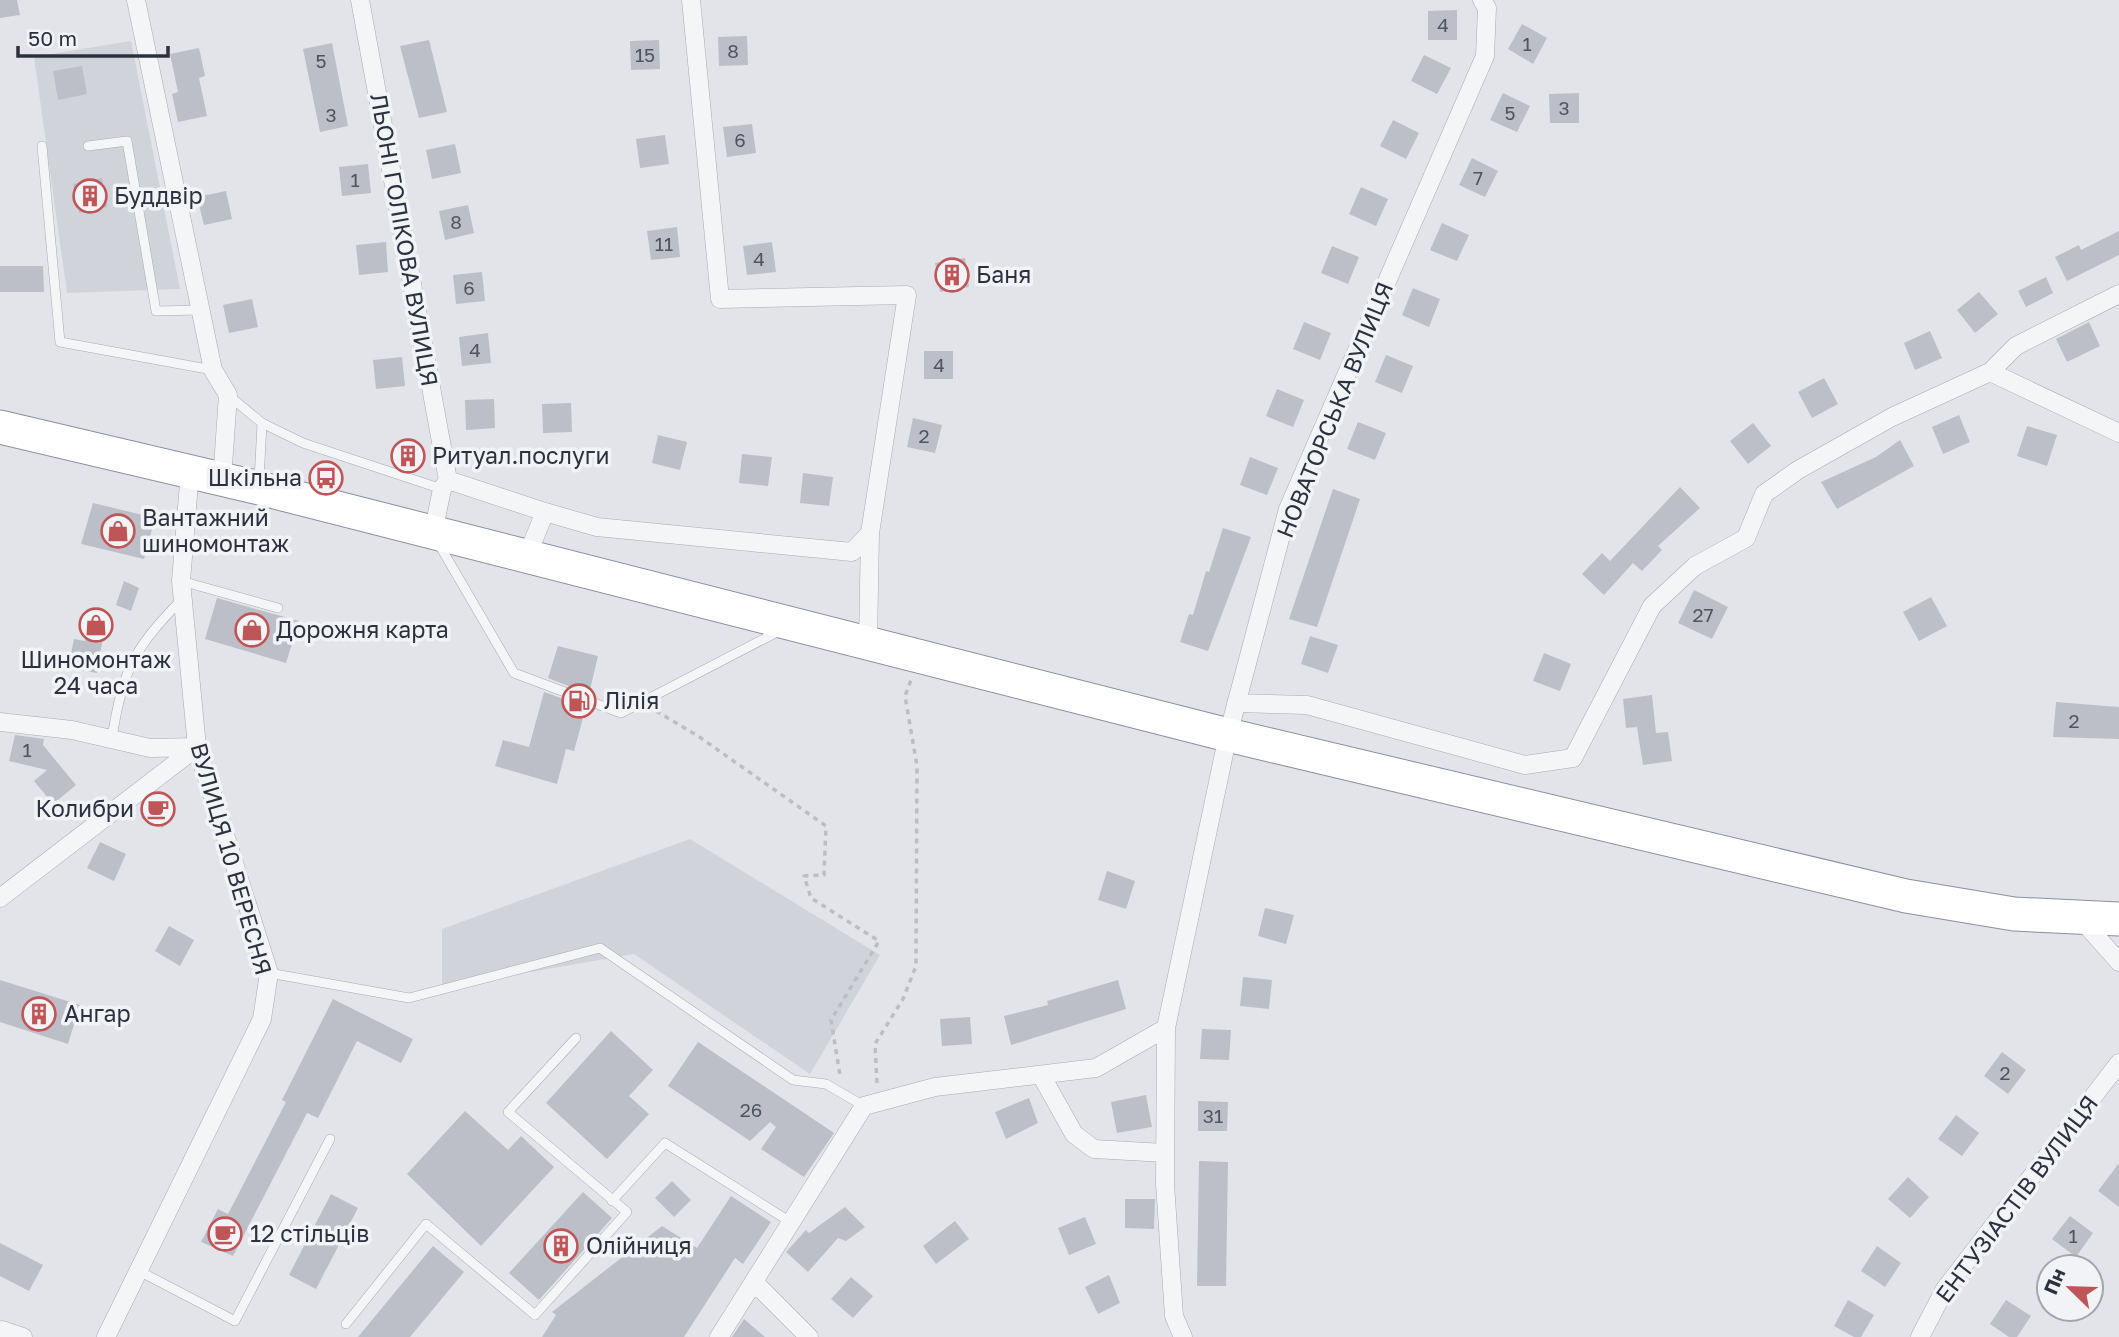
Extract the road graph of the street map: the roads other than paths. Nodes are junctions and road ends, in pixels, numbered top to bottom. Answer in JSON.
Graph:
{"nodes":[{"id":1,"x":136,"y":0,"type":"edge"},
{"id":2,"x":360,"y":0,"type":"edge"},
{"id":3,"x":691,"y":0,"type":"edge"},
{"id":4,"x":1485,"y":4,"type":"edge"},
{"id":5,"x":42,"y":146,"type":"dead end"},
{"id":6,"x":88,"y":146,"type":"dead end"},
{"id":7,"x":2119,"y":294,"type":"edge"},
{"id":8,"x":201,"y":310,"type":"junction"},
{"id":9,"x":213,"y":370,"type":"junction"},
{"id":10,"x":1990,"y":372,"type":"junction"},
{"id":11,"x":228,"y":395,"type":"junction"},
{"id":12,"x":262,"y":423,"type":"junction"},
{"id":13,"x":0,"y":427,"type":"edge"},
{"id":14,"x":2119,"y":433,"type":"edge"},
{"id":15,"x":206,"y":476,"type":"junction"},
{"id":16,"x":445,"y":485,"type":"junction"},
{"id":17,"x":259,"y":488,"type":"junction"},
{"id":18,"x":545,"y":512,"type":"junction"},
{"id":19,"x":433,"y":533,"type":"junction"},
{"id":20,"x":870,"y":533,"type":"junction"},
{"id":21,"x":527,"y":556,"type":"junction"},
{"id":22,"x":182,"y":589,"type":"junction"},
{"id":23,"x":278,"y":608,"type":"dead end"},
{"id":24,"x":794,"y":623,"type":"junction"},
{"id":25,"x":868,"y":642,"type":"junction"},
{"id":26,"x":1232,"y":719,"type":"junction"},
{"id":27,"x":0,"y":722,"type":"edge"},
{"id":28,"x":112,"y":737,"type":"junction"},
{"id":29,"x":197,"y":747,"type":"junction"},
{"id":30,"x":0,"y":898,"type":"edge"},
{"id":31,"x":2080,"y":918,"type":"junction"},
{"id":32,"x":2119,"y":919,"type":"edge"},
{"id":33,"x":2119,"y":962,"type":"edge"},
{"id":34,"x":269,"y":973,"type":"junction"},
{"id":35,"x":1166,"y":1028,"type":"junction"},
{"id":36,"x":576,"y":1038,"type":"dead end"},
{"id":37,"x":2119,"y":1063,"type":"edge"},
{"id":38,"x":1041,"y":1075,"type":"junction"},
{"id":39,"x":871,"y":1105,"type":"junction"},
{"id":40,"x":330,"y":1139,"type":"dead end"},
{"id":41,"x":1165,"y":1153,"type":"junction"},
{"id":42,"x":612,"y":1201,"type":"junction"},
{"id":43,"x":792,"y":1223,"type":"junction"},
{"id":44,"x":139,"y":1271,"type":"junction"},
{"id":45,"x":755,"y":1283,"type":"junction"},
{"id":46,"x":346,"y":1324,"type":"dead end"},
{"id":47,"x":2,"y":1330,"type":"edge"},
{"id":48,"x":23,"y":1337,"type":"edge"},
{"id":49,"x":106,"y":1337,"type":"edge"},
{"id":50,"x":719,"y":1337,"type":"edge"},
{"id":51,"x":809,"y":1337,"type":"edge"},
{"id":52,"x":1184,"y":1337,"type":"edge"},
{"id":53,"x":1920,"y":1337,"type":"edge"}],
"edges":[{"from":1,"to":8,"type":"street"},
{"from":2,"to":16,"type":"street","name":"ЛЬОНІ ГОЛІКОВА ВУЛИЦЯ"},
{"from":3,"to":20,"type":"street"},
{"from":4,"to":26,"type":"street","name":"НОВАТОРСЬКА ВУЛИЦЯ"},
{"from":5,"to":9,"type":"lane"},
{"from":6,"to":8,"type":"lane"},
{"from":7,"to":10,"type":"street"},
{"from":8,"to":9,"type":"street"},
{"from":9,"to":11,"type":"street"},
{"from":10,"to":14,"type":"street"},
{"from":10,"to":26,"type":"street"},
{"from":11,"to":12,"type":"lane"},
{"from":11,"to":15,"type":"street","name":"ВУЛИЦЯ 10 ВЕРЕСНЯ"},
{"from":12,"to":16,"type":"lane"},
{"from":12,"to":17,"type":"lane"},
{"from":13,"to":15,"type":"highway"},
{"from":15,"to":17,"type":"highway"},
{"from":15,"to":22,"type":"street","name":"ВУЛИЦЯ 10 ВЕРЕСНЯ"},
{"from":16,"to":18,"type":"street"},
{"from":16,"to":19,"type":"street","name":"ЛЬОНІ ГОЛІКОВА ВУЛИЦЯ"},
{"from":17,"to":19,"type":"highway"},
{"from":18,"to":20,"type":"street"},
{"from":18,"to":21,"type":"street"},
{"from":19,"to":21,"type":"highway"},
{"from":19,"to":24,"type":"lane"},
{"from":20,"to":25,"type":"street"},
{"from":21,"to":24,"type":"highway"},
{"from":22,"to":23,"type":"lane"},
{"from":22,"to":28,"type":"lane"},
{"from":22,"to":29,"type":"street","name":"ВУЛИЦЯ 10 ВЕРЕСНЯ"},
{"from":24,"to":25,"type":"highway"},
{"from":25,"to":26,"type":"highway"},
{"from":26,"to":31,"type":"highway"},
{"from":26,"to":35,"type":"street","name":"НОВАТОРСЬКА ВУЛИЦЯ"},
{"from":27,"to":28,"type":"street"},
{"from":28,"to":29,"type":"street"},
{"from":29,"to":30,"type":"street"},
{"from":29,"to":34,"type":"street","name":"ВУЛИЦЯ 10 ВЕРЕСНЯ"},
{"from":31,"to":32,"type":"highway"},
{"from":31,"to":33,"type":"street"},
{"from":34,"to":39,"type":"lane"},
{"from":34,"to":44,"type":"street","name":"ВУЛИЦЯ 10 ВЕРЕСНЯ"},
{"from":35,"to":38,"type":"street"},
{"from":35,"to":41,"type":"street","name":"НОВАТОРСЬКА ВУЛИЦЯ"},
{"from":36,"to":42,"type":"lane"},
{"from":37,"to":53,"type":"street","name":"ЕНТУЗІАСТІВ ВУЛИЦЯ"},
{"from":38,"to":39,"type":"street"},
{"from":38,"to":41,"type":"street"},
{"from":39,"to":43,"type":"street"},
{"from":40,"to":44,"type":"lane"},
{"from":41,"to":52,"type":"street","name":"НОВАТОРСЬКА ВУЛИЦЯ"},
{"from":42,"to":43,"type":"lane"},
{"from":42,"to":46,"type":"lane"},
{"from":43,"to":45,"type":"street"},
{"from":44,"to":49,"type":"street","name":"ВУЛИЦЯ 10 ВЕРЕСНЯ"},
{"from":45,"to":50,"type":"street"},
{"from":45,"to":51,"type":"street"},
{"from":47,"to":48,"type":"street"}]}
